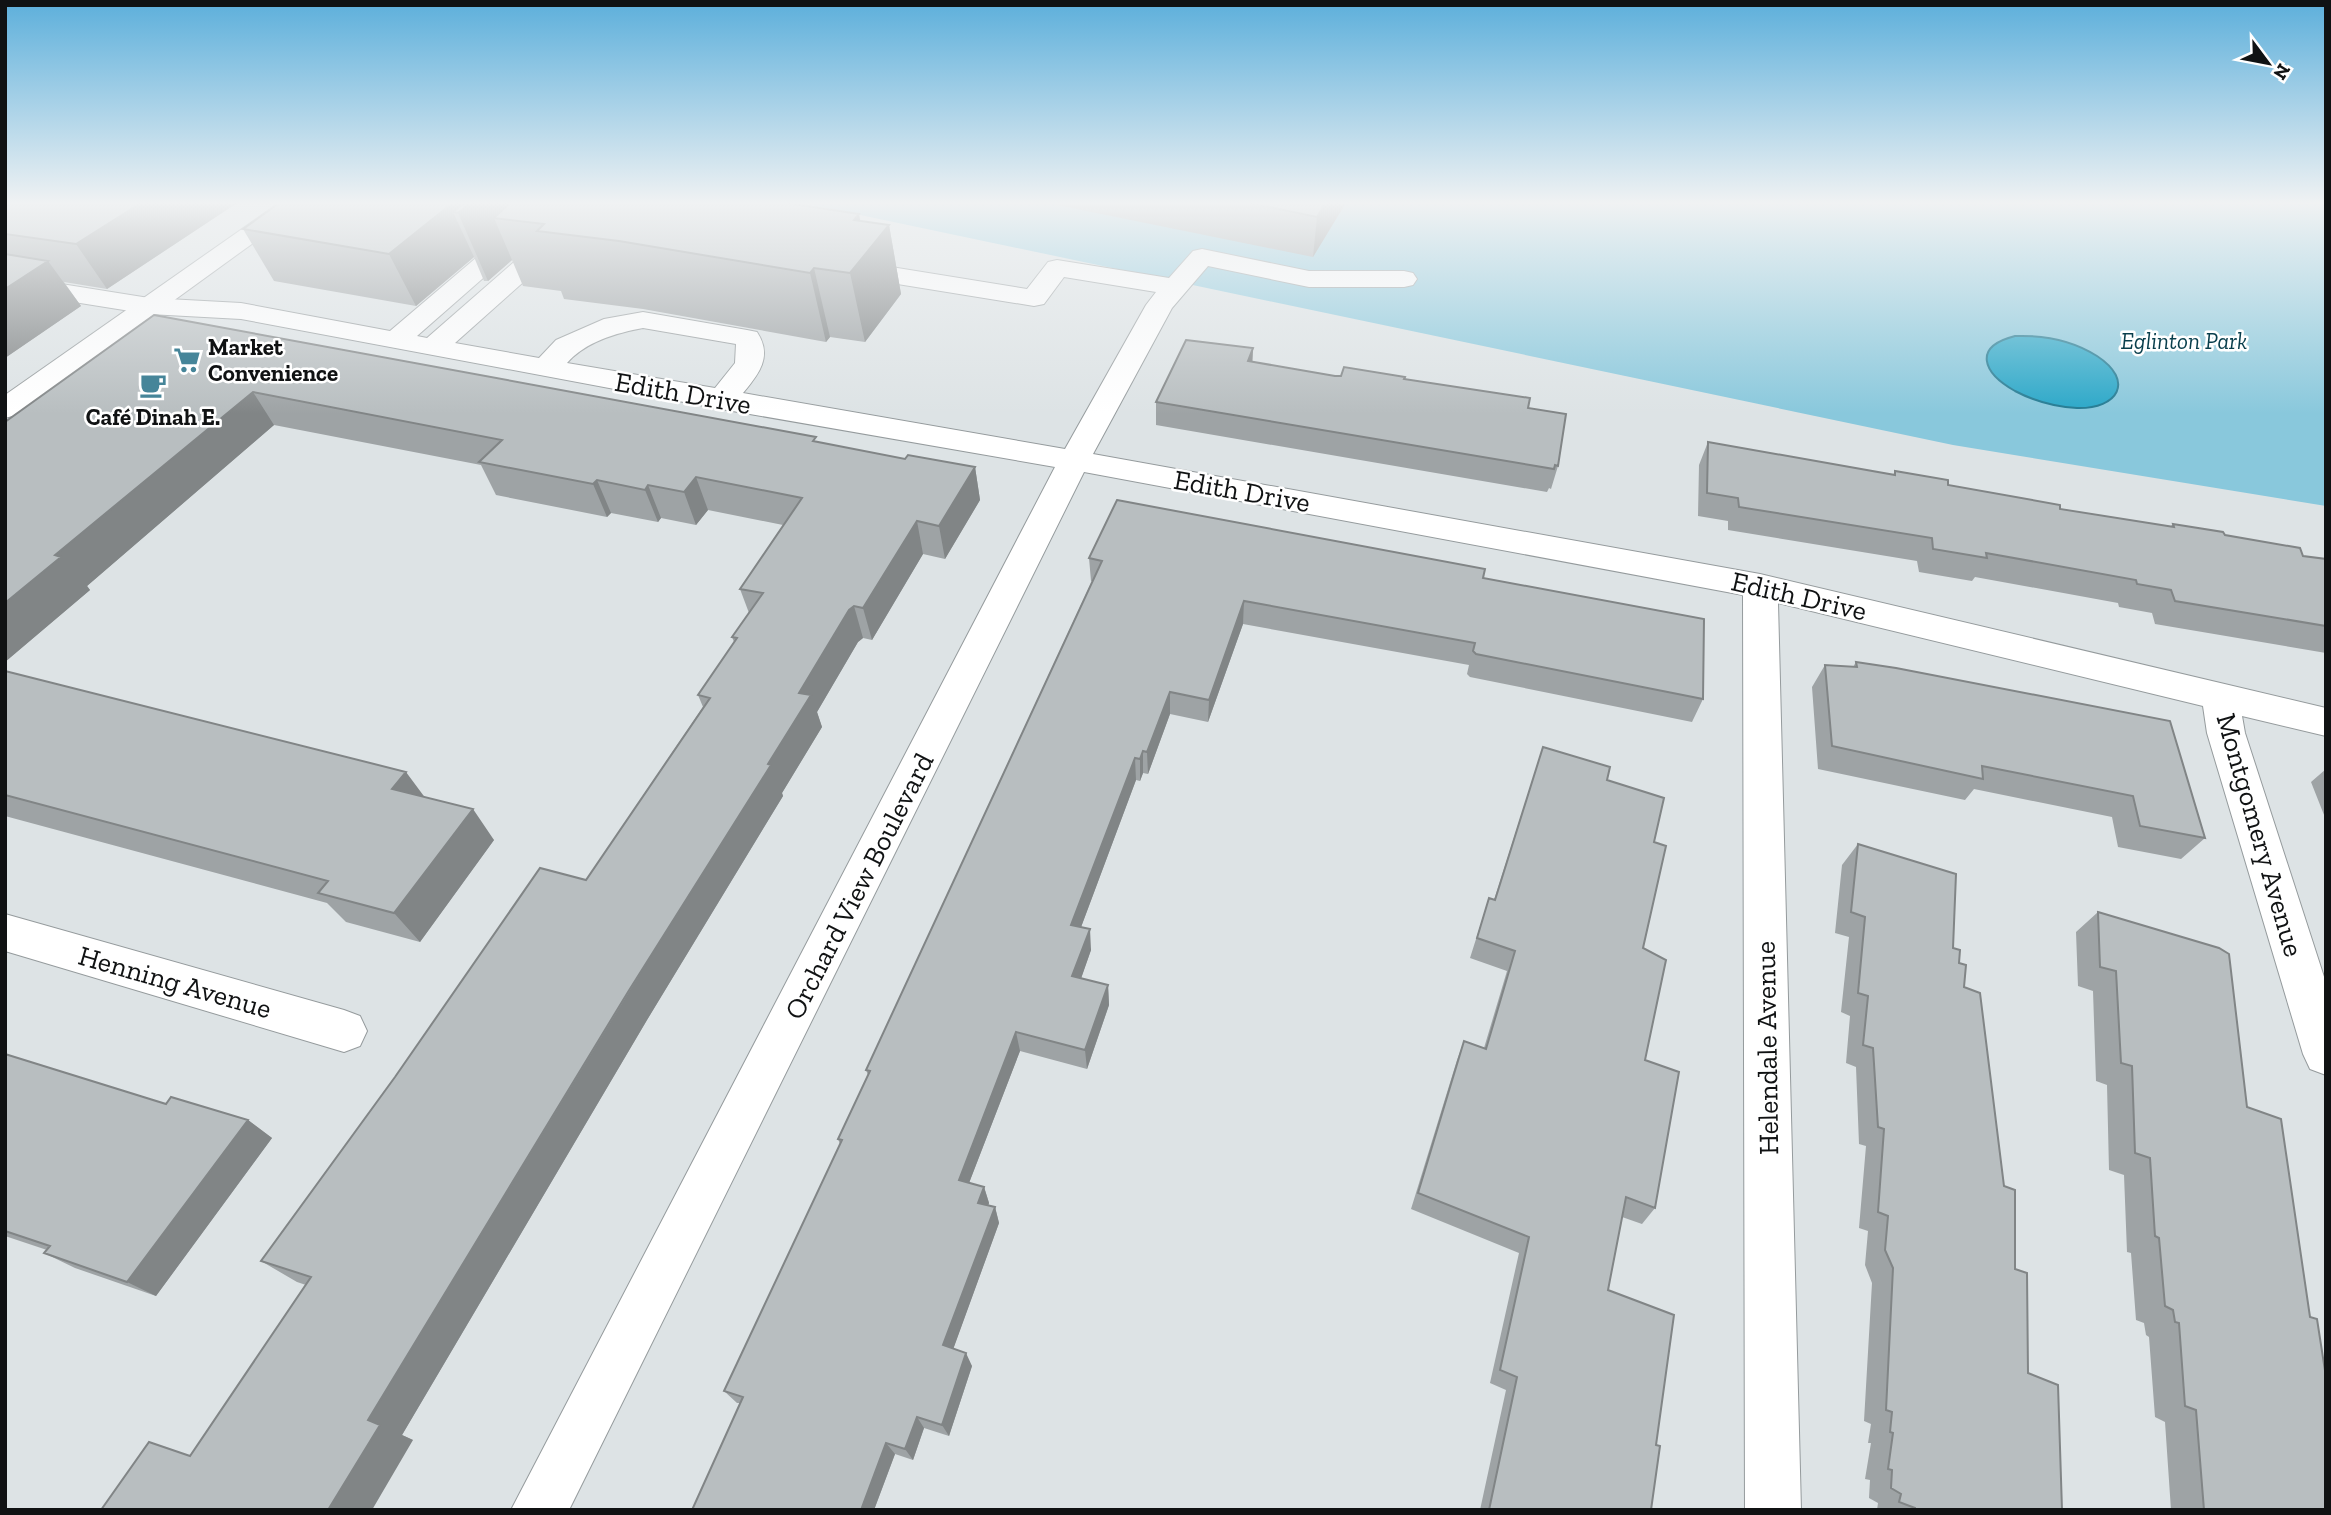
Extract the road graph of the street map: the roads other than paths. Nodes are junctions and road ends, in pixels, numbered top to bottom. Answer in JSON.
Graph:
{"nodes":[{"id":1,"x":198,"y":272,"type":"edge"},
{"id":2,"x":477,"y":272,"type":"edge"},
{"id":3,"x":519,"y":272,"type":"edge"},
{"id":4,"x":873,"y":272,"type":"edge"},
{"id":5,"x":1054,"y":272,"type":"edge"},
{"id":6,"x":1103,"y":272,"type":"edge"},
{"id":7,"x":1188,"y":272,"type":"edge"},
{"id":8,"x":1274,"y":272,"type":"edge"},
{"id":9,"x":1182,"y":278,"type":"junction"},
{"id":10,"x":1404,"y":279,"type":"dead end"},
{"id":11,"x":5,"y":283,"type":"edge"},
{"id":12,"x":149,"y":306,"type":"junction"},
{"id":13,"x":395,"y":341,"type":"junction"},
{"id":14,"x":433,"y":348,"type":"junction"},
{"id":15,"x":546,"y":368,"type":"junction"},
{"id":16,"x":721,"y":400,"type":"junction"},
{"id":17,"x":5,"y":409,"type":"edge"},
{"id":18,"x":1075,"y":461,"type":"junction"},
{"id":19,"x":1760,"y":586,"type":"junction"},
{"id":20,"x":2220,"y":696,"type":"junction"},
{"id":21,"x":2326,"y":722,"type":"edge"},
{"id":22,"x":5,"y":932,"type":"edge"},
{"id":23,"x":344,"y":1031,"type":"dead end"},
{"id":24,"x":2326,"y":1054,"type":"edge"},
{"id":25,"x":539,"y":1510,"type":"edge"},
{"id":26,"x":1773,"y":1510,"type":"edge"}],
"edges":[{"from":1,"to":12,"type":"street"},
{"from":2,"to":13,"type":"street"},
{"from":3,"to":14,"type":"street"},
{"from":4,"to":5,"type":"street"},
{"from":6,"to":9,"type":"street"},
{"from":7,"to":9,"type":"street"},
{"from":8,"to":10,"type":"street"},
{"from":9,"to":18,"type":"street","name":"Orchard View Boulevard"},
{"from":11,"to":12,"type":"street","name":"Edith Drive"},
{"from":12,"to":13,"type":"street","name":"Edith Drive"},
{"from":12,"to":17,"type":"street"},
{"from":13,"to":14,"type":"street","name":"Edith Drive"},
{"from":14,"to":15,"type":"street","name":"Edith Drive"},
{"from":15,"to":16,"type":"street","name":"Edith Drive"},
{"from":15,"to":16,"type":"street"},
{"from":16,"to":18,"type":"street","name":"Edith Drive"},
{"from":18,"to":19,"type":"street","name":"Edith Drive"},
{"from":18,"to":25,"type":"street","name":"Orchard View Boulevard"},
{"from":19,"to":20,"type":"street","name":"Edith Drive"},
{"from":19,"to":26,"type":"street","name":"Helendale Avenue"},
{"from":20,"to":21,"type":"street","name":"Edith Drive"},
{"from":20,"to":24,"type":"street","name":"Montgomery Avenue"},
{"from":22,"to":23,"type":"street","name":"Henning Avenue"}]}
